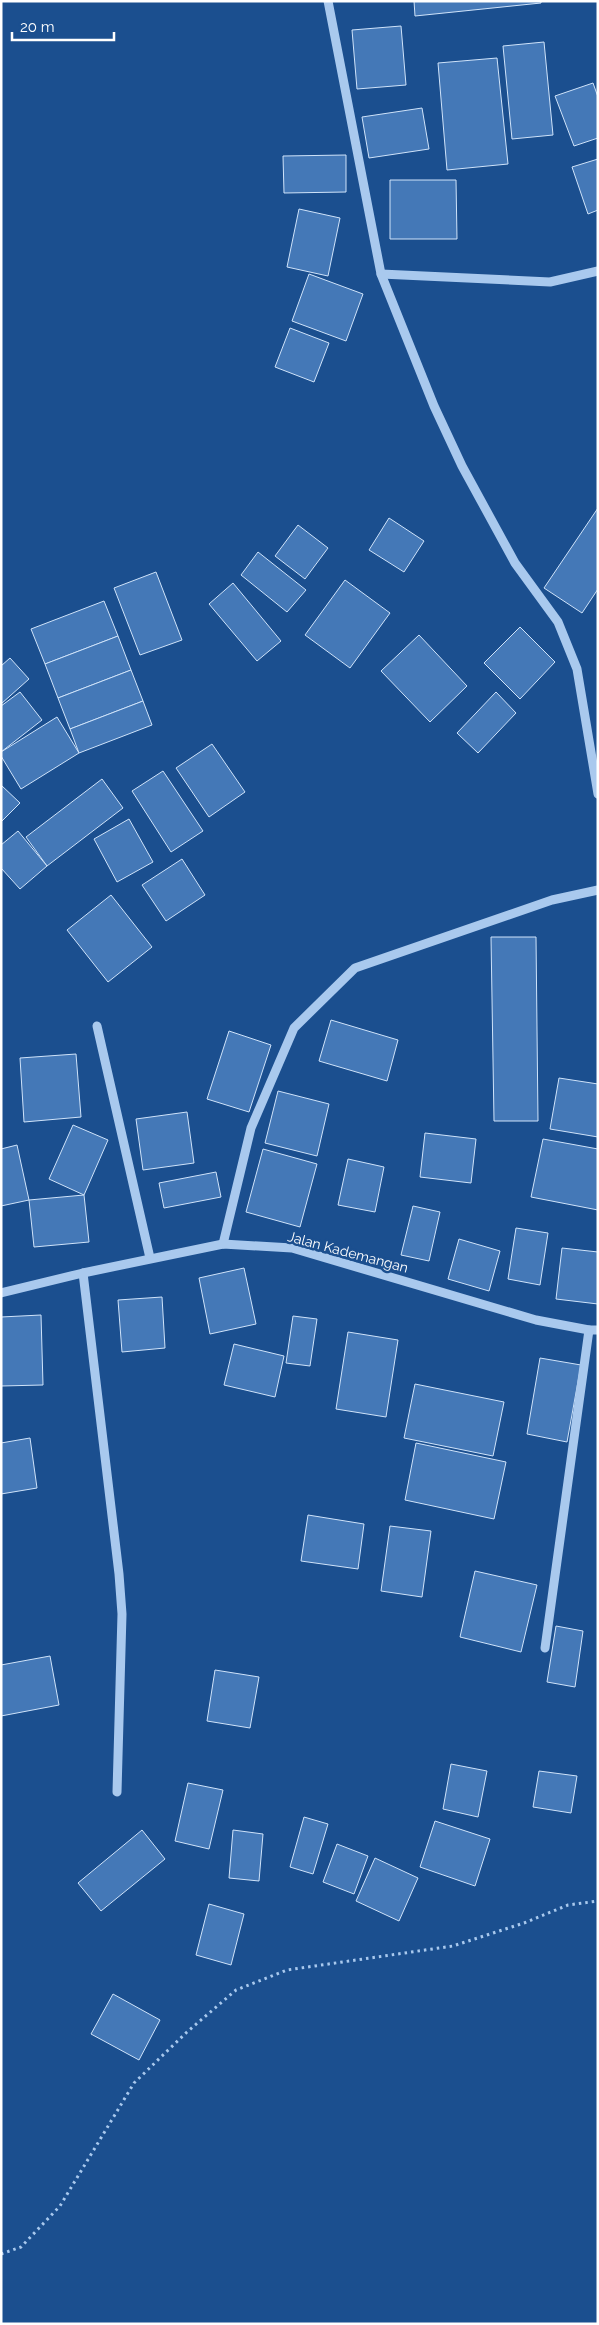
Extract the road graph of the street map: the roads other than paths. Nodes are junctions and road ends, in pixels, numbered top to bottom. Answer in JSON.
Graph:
{"nodes":[{"id":1,"x":328,"y":1,"type":"edge"},
{"id":2,"x":598,"y":271,"type":"edge"},
{"id":3,"x":381,"y":274,"type":"junction"},
{"id":4,"x":598,"y":794,"type":"edge"},
{"id":5,"x":598,"y":890,"type":"edge"},
{"id":6,"x":97,"y":1026,"type":"dead end"},
{"id":7,"x":223,"y":1244,"type":"junction"},
{"id":8,"x":150,"y":1258,"type":"junction"},
{"id":9,"x":83,"y":1273,"type":"junction"},
{"id":10,"x":1,"y":1293,"type":"edge"},
{"id":11,"x":593,"y":1330,"type":"edge"},
{"id":12,"x":545,"y":1648,"type":"dead end"},
{"id":13,"x":117,"y":1792,"type":"dead end"}],
"edges":[{"from":1,"to":3,"type":"street"},
{"from":2,"to":3,"type":"street"},
{"from":3,"to":4,"type":"street"},
{"from":5,"to":7,"type":"street"},
{"from":6,"to":8,"type":"street"},
{"from":7,"to":8,"type":"street","name":"Jalan Kademangan"},
{"from":7,"to":11,"type":"street","name":"Jalan Kademangan"},
{"from":8,"to":9,"type":"street","name":"Jalan Kademangan"},
{"from":9,"to":10,"type":"street","name":"Jalan Kademangan"},
{"from":9,"to":13,"type":"street"},
{"from":11,"to":12,"type":"street"}]}
